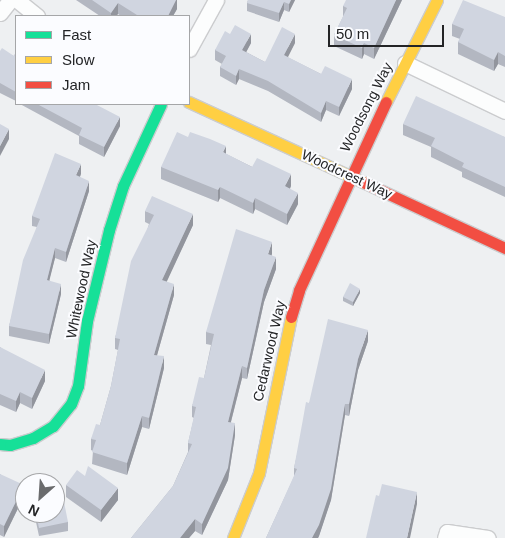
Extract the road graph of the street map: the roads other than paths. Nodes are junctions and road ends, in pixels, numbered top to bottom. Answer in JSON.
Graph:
{"nodes":[{"id":1,"x":10,"y":0,"type":"edge"},
{"id":2,"x":17,"y":0,"type":"edge"},
{"id":3,"x":216,"y":0,"type":"edge"},
{"id":4,"x":437,"y":0,"type":"edge"},
{"id":5,"x":0,"y":12,"type":"edge"},
{"id":6,"x":36,"y":15,"type":"edge"},
{"id":7,"x":190,"y":47,"type":"edge"},
{"id":8,"x":406,"y":63,"type":"junction"},
{"id":9,"x":190,"y":102,"type":"edge"},
{"id":10,"x":162,"y":105,"type":"edge"},
{"id":11,"x":505,"y":111,"type":"edge"},
{"id":12,"x":350,"y":175,"type":"junction"},
{"id":13,"x":505,"y":248,"type":"edge"},
{"id":14,"x":0,"y":444,"type":"edge"},
{"id":15,"x":233,"y":538,"type":"edge"},
{"id":16,"x":445,"y":538,"type":"edge"},
{"id":17,"x":488,"y":538,"type":"edge"}],
"edges":[{"from":1,"to":5,"type":"street"},
{"from":2,"to":6,"type":"street"},
{"from":3,"to":7,"type":"street"},
{"from":4,"to":8,"type":"street","name":"Woodsong Way"},
{"from":8,"to":11,"type":"street"},
{"from":8,"to":12,"type":"street","name":"Woodsong Way"},
{"from":9,"to":12,"type":"street","name":"Woodcrest Way"},
{"from":10,"to":14,"type":"street","name":"Whitewood Way"},
{"from":12,"to":13,"type":"street","name":"Woodcrest Way"},
{"from":12,"to":15,"type":"street","name":"Cedarwood Way"},
{"from":16,"to":17,"type":"street"}]}
